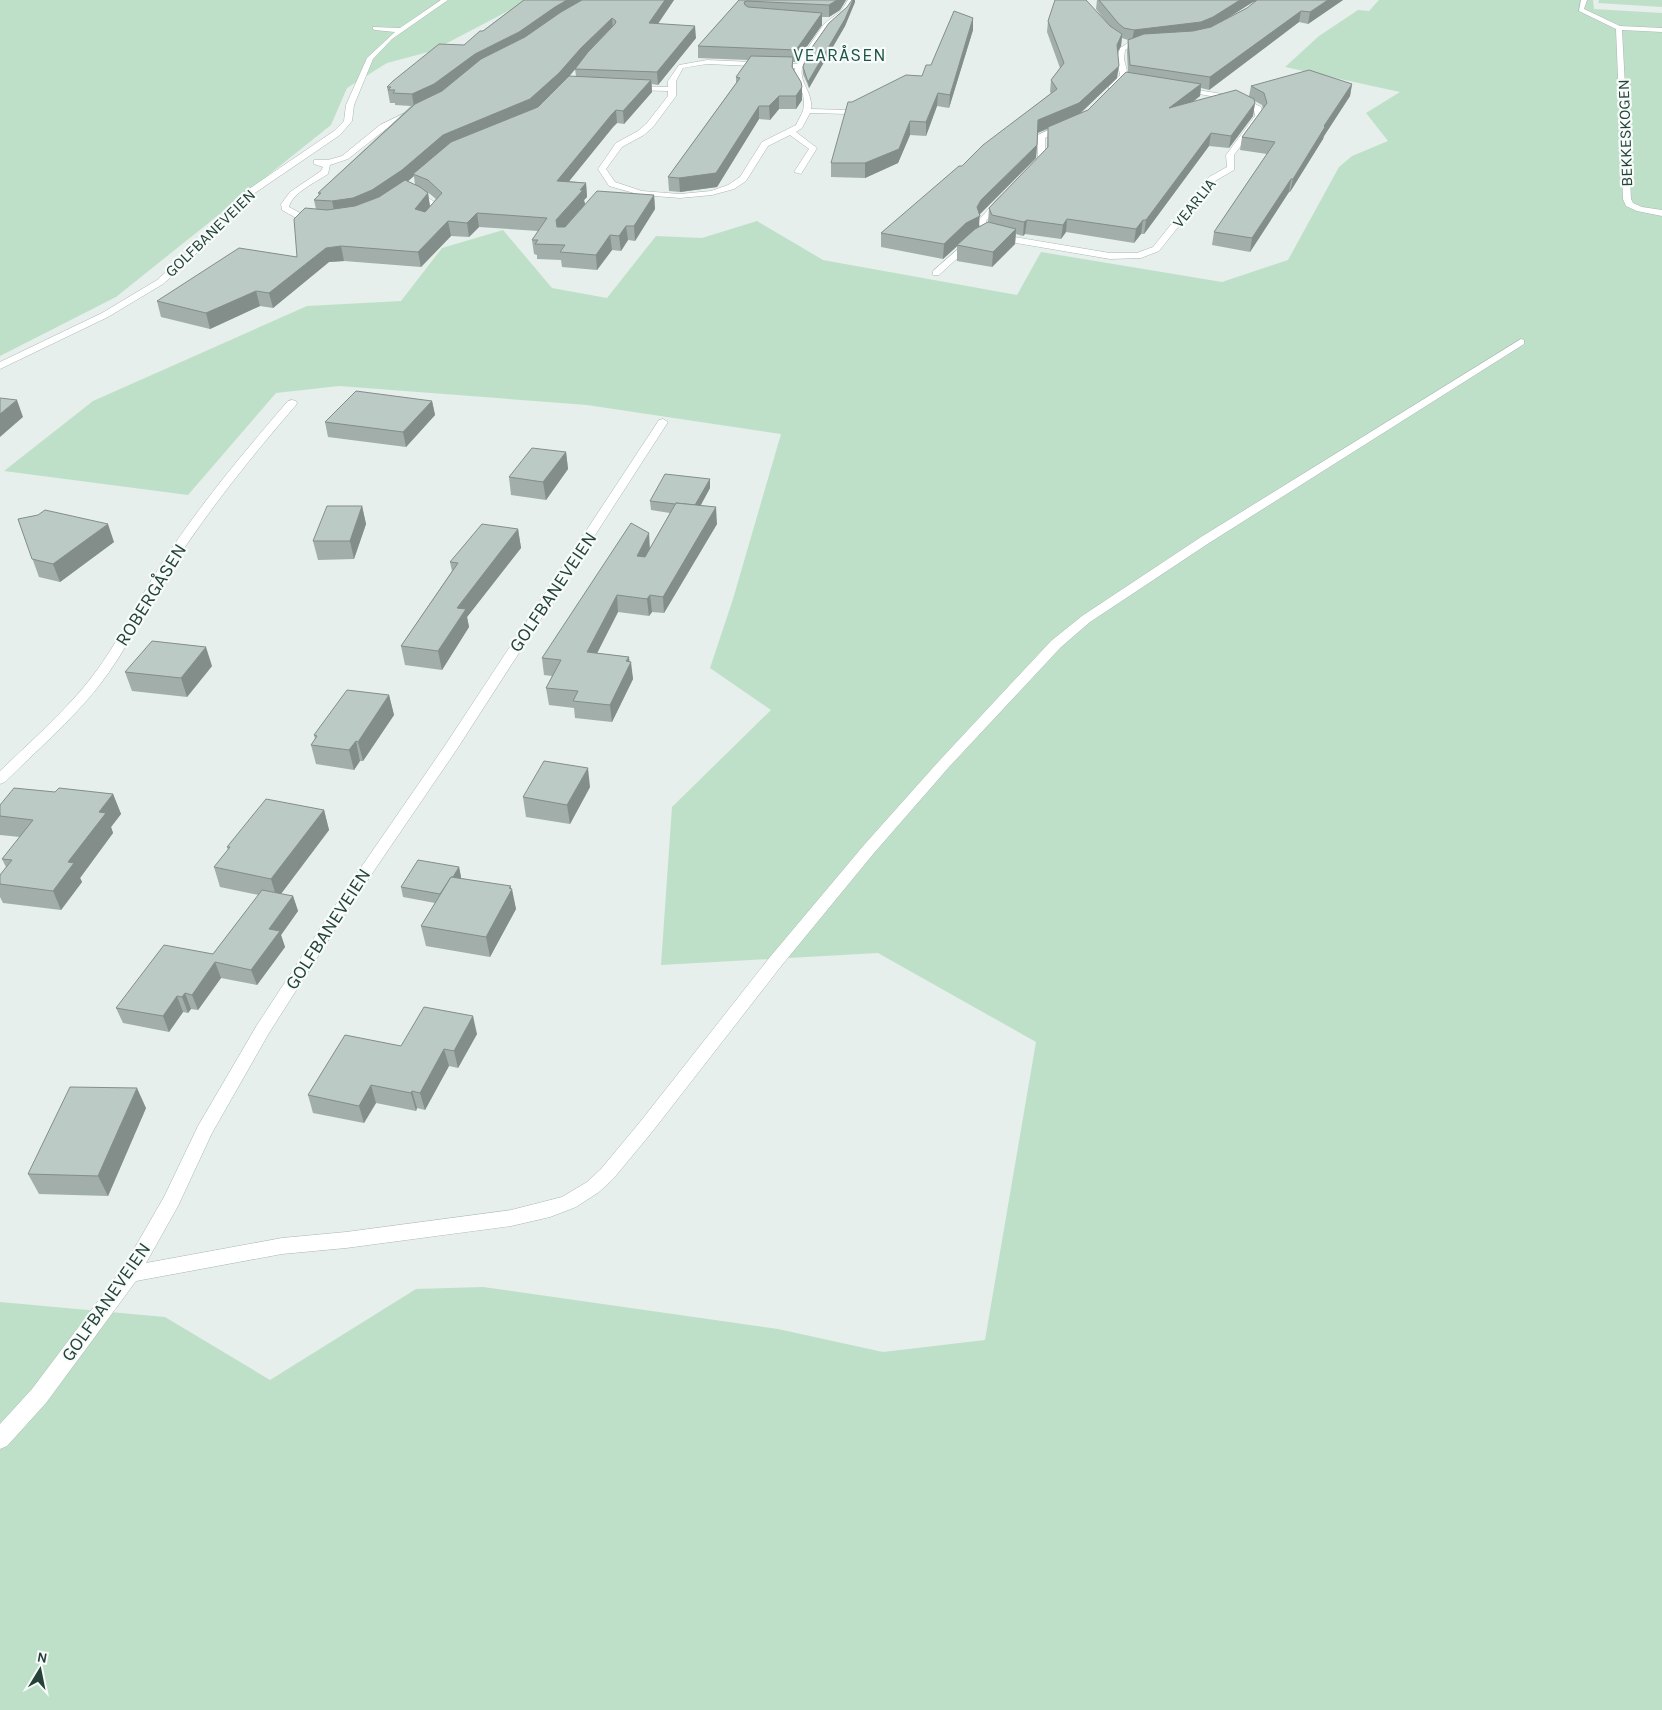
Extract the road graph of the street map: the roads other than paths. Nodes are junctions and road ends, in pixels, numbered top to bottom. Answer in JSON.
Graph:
{"nodes":[{"id":1,"x":445,"y":0,"type":"edge"},
{"id":2,"x":851,"y":0,"type":"edge"},
{"id":3,"x":1584,"y":0,"type":"edge"},
{"id":4,"x":819,"y":19,"type":"edge"},
{"id":5,"x":832,"y":21,"type":"junction"},
{"id":6,"x":375,"y":28,"type":"dead end"},
{"id":7,"x":1619,"y":28,"type":"junction"},
{"id":8,"x":401,"y":30,"type":"junction"},
{"id":9,"x":1662,"y":30,"type":"edge"},
{"id":10,"x":1115,"y":40,"type":"edge"},
{"id":11,"x":1156,"y":42,"type":"edge"},
{"id":12,"x":1128,"y":45,"type":"junction"},
{"id":13,"x":799,"y":66,"type":"junction"},
{"id":14,"x":628,"y":88,"type":"edge"},
{"id":15,"x":1174,"y":88,"type":"edge"},
{"id":16,"x":673,"y":89,"type":"junction"},
{"id":17,"x":1102,"y":98,"type":"edge"},
{"id":18,"x":871,"y":102,"type":"edge"},
{"id":19,"x":425,"y":107,"type":"edge"},
{"id":20,"x":807,"y":112,"type":"junction"},
{"id":21,"x":1077,"y":121,"type":"edge"},
{"id":22,"x":791,"y":132,"type":"junction"},
{"id":23,"x":298,"y":161,"type":"junction"},
{"id":24,"x":323,"y":163,"type":"junction"},
{"id":25,"x":798,"y":172,"type":"dead end"},
{"id":26,"x":1023,"y":178,"type":"edge"},
{"id":27,"x":416,"y":180,"type":"edge"},
{"id":28,"x":619,"y":187,"type":"junction"},
{"id":29,"x":608,"y":191,"type":"edge"},
{"id":30,"x":1010,"y":191,"type":"edge"},
{"id":31,"x":1662,"y":213,"type":"edge"},
{"id":32,"x":328,"y":220,"type":"edge"},
{"id":33,"x":423,"y":223,"type":"edge"},
{"id":34,"x":986,"y":232,"type":"junction"},
{"id":35,"x":936,"y":273,"type":"dead end"},
{"id":36,"x":1521,"y":342,"type":"dead end"},
{"id":37,"x":0,"y":366,"type":"edge"},
{"id":38,"x":292,"y":403,"type":"dead end"},
{"id":39,"x":663,"y":422,"type":"dead end"},
{"id":40,"x":0,"y":779,"type":"edge"},
{"id":41,"x":130,"y":1274,"type":"junction"},
{"id":42,"x":0,"y":1440,"type":"edge"}],
"edges":[{"from":1,"to":8,"type":"street","name":"GOLFBANEVEIEN"},
{"from":2,"to":5,"type":"street"},
{"from":3,"to":7,"type":"street"},
{"from":4,"to":5,"type":"street"},
{"from":5,"to":13,"type":"street"},
{"from":6,"to":8,"type":"street"},
{"from":7,"to":9,"type":"street"},
{"from":7,"to":31,"type":"street","name":"BEKKESKOGEN"},
{"from":8,"to":23,"type":"street","name":"GOLFBANEVEIEN"},
{"from":10,"to":12,"type":"street"},
{"from":11,"to":12,"type":"street"},
{"from":12,"to":17,"type":"street"},
{"from":13,"to":16,"type":"street"},
{"from":13,"to":20,"type":"street"},
{"from":14,"to":16,"type":"street"},
{"from":15,"to":34,"type":"street","name":"VEARLIA"},
{"from":16,"to":28,"type":"street"},
{"from":18,"to":20,"type":"street"},
{"from":19,"to":24,"type":"street"},
{"from":20,"to":22,"type":"street"},
{"from":21,"to":26,"type":"street"},
{"from":22,"to":25,"type":"street"},
{"from":22,"to":28,"type":"street"},
{"from":23,"to":24,"type":"street"},
{"from":23,"to":37,"type":"street","name":"GOLFBANEVEIEN"},
{"from":24,"to":32,"type":"street"},
{"from":27,"to":33,"type":"street"},
{"from":28,"to":29,"type":"street"},
{"from":30,"to":34,"type":"street"},
{"from":34,"to":35,"type":"street"},
{"from":36,"to":41,"type":"street"},
{"from":38,"to":40,"type":"street","name":"ROBERGÅSEN"},
{"from":39,"to":41,"type":"street","name":"GOLFBANEVEIEN"},
{"from":41,"to":42,"type":"street","name":"GOLFBANEVEIEN"}]}
